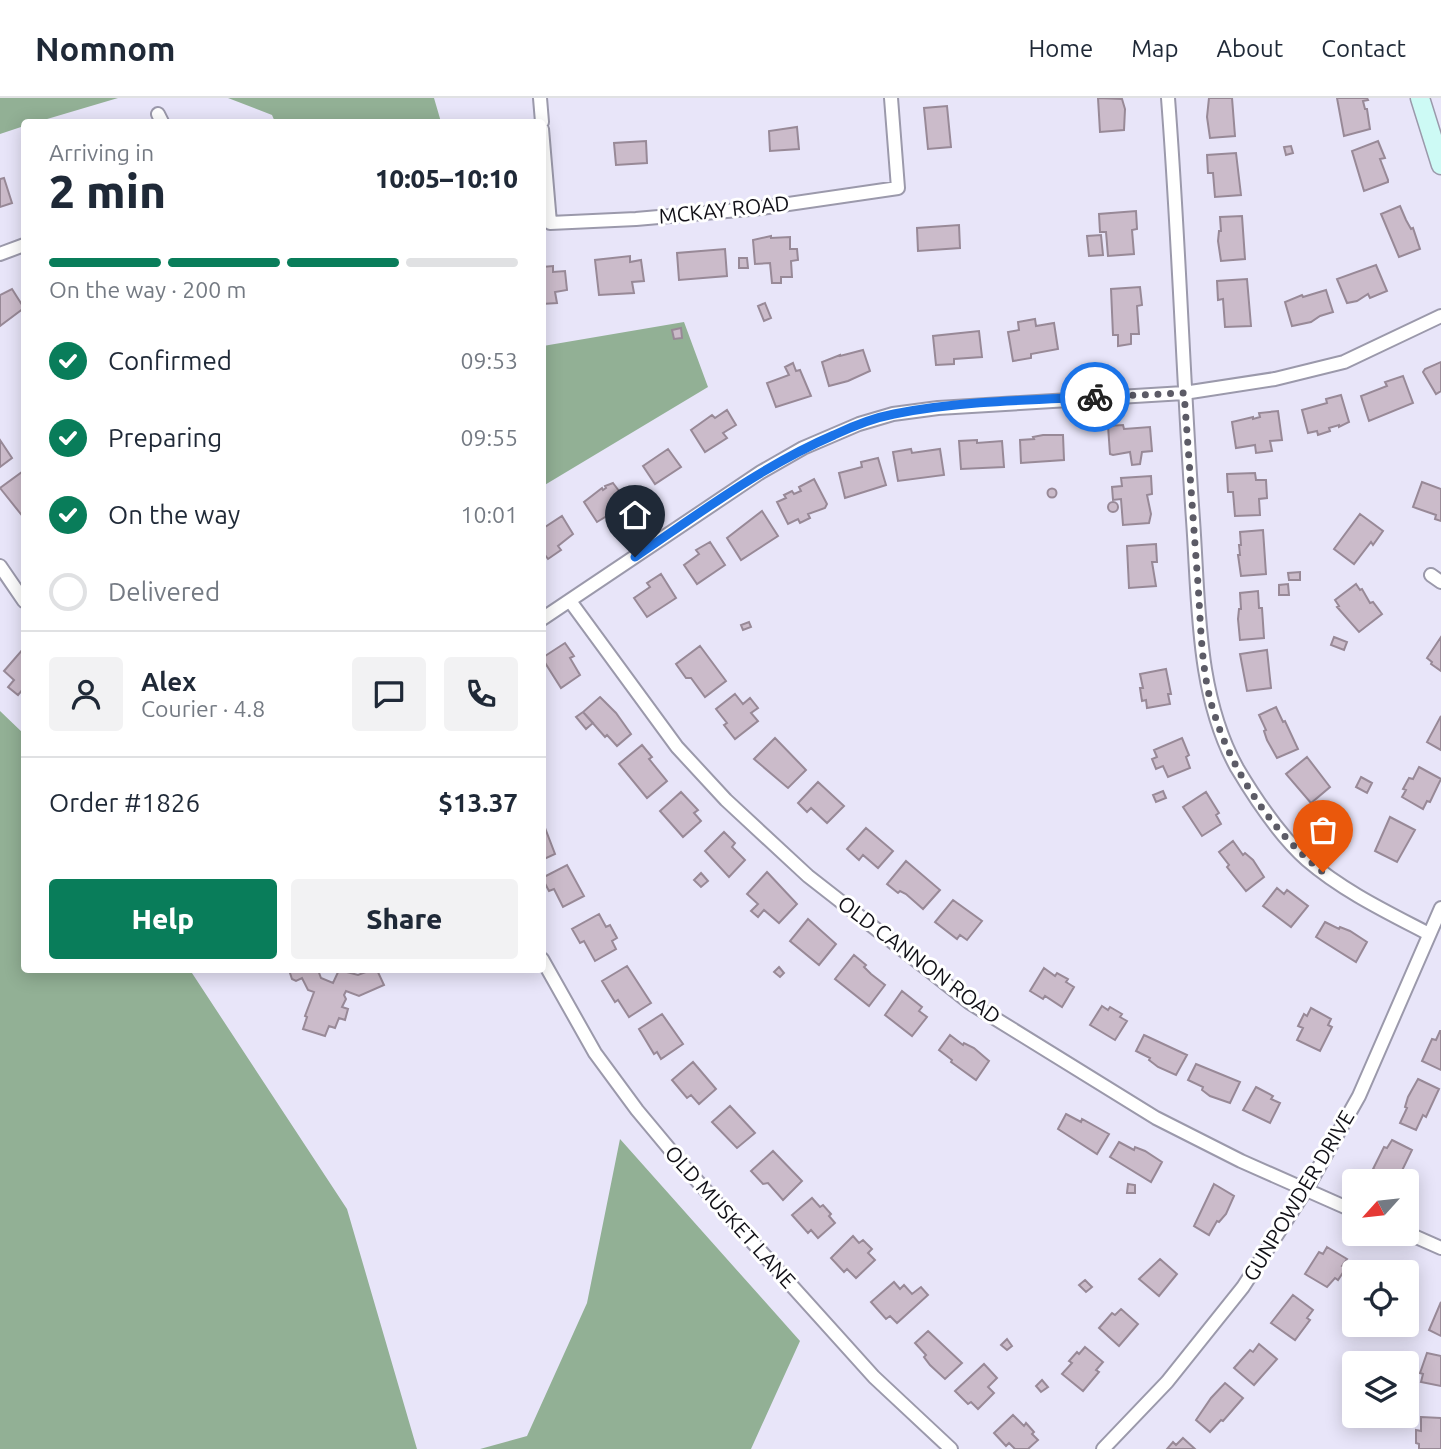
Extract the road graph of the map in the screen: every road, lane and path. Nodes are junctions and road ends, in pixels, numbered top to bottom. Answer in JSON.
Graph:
{"nodes":[{"id":1,"x":540,"y":98,"type":"edge"},
{"id":2,"x":891,"y":98,"type":"edge"},
{"id":3,"x":1168,"y":98,"type":"edge"},
{"id":4,"x":1420,"y":98,"type":"edge"},
{"id":5,"x":542,"y":119,"type":"edge"},
{"id":6,"x":1441,"y":165,"type":"edge"},
{"id":7,"x":546,"y":176,"type":"edge"},
{"id":8,"x":21,"y":246,"type":"edge"},
{"id":9,"x":0,"y":254,"type":"edge"},
{"id":10,"x":1441,"y":316,"type":"edge"},
{"id":11,"x":1184,"y":393,"type":"junction"},
{"id":12,"x":0,"y":566,"type":"edge"},
{"id":13,"x":21,"y":597,"type":"edge"},
{"id":14,"x":570,"y":601,"type":"junction"},
{"id":15,"x":546,"y":616,"type":"edge"},
{"id":16,"x":1441,"y":908,"type":"edge"},
{"id":17,"x":1429,"y":934,"type":"junction"},
{"id":18,"x":546,"y":966,"type":"edge"},
{"id":19,"x":1306,"y":1190,"type":"junction"},
{"id":20,"x":1342,"y":1206,"type":"edge"},
{"id":21,"x":1419,"y":1238,"type":"edge"},
{"id":22,"x":1441,"y":1248,"type":"edge"},
{"id":23,"x":951,"y":1449,"type":"edge"},
{"id":24,"x":1103,"y":1449,"type":"edge"}],
"edges":[{"from":1,"to":5,"type":"street"},
{"from":2,"to":7,"type":"street","name":"MCKAY ROAD"},
{"from":3,"to":11,"type":"street"},
{"from":4,"to":6,"type":"street"},
{"from":8,"to":9,"type":"street"},
{"from":10,"to":11,"type":"street"},
{"from":11,"to":14,"type":"street"},
{"from":11,"to":17,"type":"street"},
{"from":12,"to":13,"type":"street"},
{"from":14,"to":15,"type":"street"},
{"from":14,"to":19,"type":"street","name":"OLD CANNON ROAD"},
{"from":16,"to":17,"type":"street","name":"GUNPOWDER DRIVE"},
{"from":17,"to":19,"type":"street","name":"GUNPOWDER DRIVE"},
{"from":18,"to":23,"type":"street","name":"OLD MUSKET LANE"},
{"from":19,"to":20,"type":"street","name":"OLD CANNON ROAD"},
{"from":19,"to":24,"type":"street","name":"GUNPOWDER DRIVE"},
{"from":21,"to":22,"type":"street"}]}
